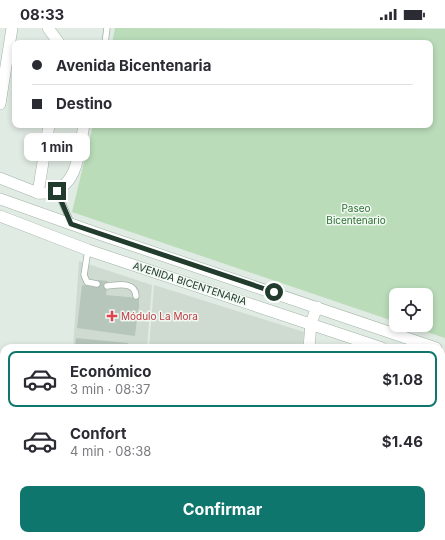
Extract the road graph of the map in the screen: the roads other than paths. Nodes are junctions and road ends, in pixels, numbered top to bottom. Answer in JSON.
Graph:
{"nodes":[{"id":1,"x":12,"y":28,"type":"edge"},
{"id":2,"x":48,"y":28,"type":"edge"},
{"id":3,"x":108,"y":28,"type":"edge"},
{"id":4,"x":57,"y":40,"type":"edge"},
{"id":5,"x":106,"y":40,"type":"edge"},
{"id":6,"x":0,"y":104,"type":"edge"},
{"id":7,"x":48,"y":128,"type":"edge"},
{"id":8,"x":83,"y":128,"type":"edge"},
{"id":9,"x":0,"y":178,"type":"edge"},
{"id":10,"x":57,"y":191,"type":"junction"},
{"id":11,"x":38,"y":193,"type":"junction"},
{"id":12,"x":0,"y":199,"type":"edge"},
{"id":13,"x":0,"y":216,"type":"edge"},
{"id":14,"x":71,"y":224,"type":"junction"},
{"id":15,"x":88,"y":250,"type":"junction"},
{"id":16,"x":97,"y":284,"type":"dead end"},
{"id":17,"x":107,"y":286,"type":"dead end"},
{"id":18,"x":136,"y":296,"type":"dead end"},
{"id":19,"x":317,"y":307,"type":"junction"},
{"id":20,"x":311,"y":323,"type":"junction"},
{"id":21,"x":309,"y":344,"type":"edge"},
{"id":22,"x":371,"y":344,"type":"edge"},
{"id":23,"x":424,"y":344,"type":"edge"}],
"edges":[{"from":1,"to":6,"type":"street"},
{"from":2,"to":4,"type":"street"},
{"from":3,"to":5,"type":"lane"},
{"from":7,"to":11,"type":"street"},
{"from":8,"to":10,"type":"street"},
{"from":9,"to":11,"type":"street"},
{"from":10,"to":11,"type":"street"},
{"from":10,"to":14,"type":"lane"},
{"from":12,"to":14,"type":"street","name":"AVENIDA BICENTENARIA"},
{"from":13,"to":15,"type":"street","name":"AVENIDA BICENTENARIA"},
{"from":14,"to":19,"type":"street","name":"AVENIDA BICENTENARIA"},
{"from":15,"to":16,"type":"lane"},
{"from":15,"to":20,"type":"street","name":"AVENIDA BICENTENARIA"},
{"from":17,"to":18,"type":"lane"},
{"from":19,"to":20,"type":"street"},
{"from":19,"to":23,"type":"street","name":"AVENIDA BICENTENARIA"},
{"from":20,"to":21,"type":"street"},
{"from":20,"to":22,"type":"street","name":"AVENIDA BICENTENARIA"}]}
